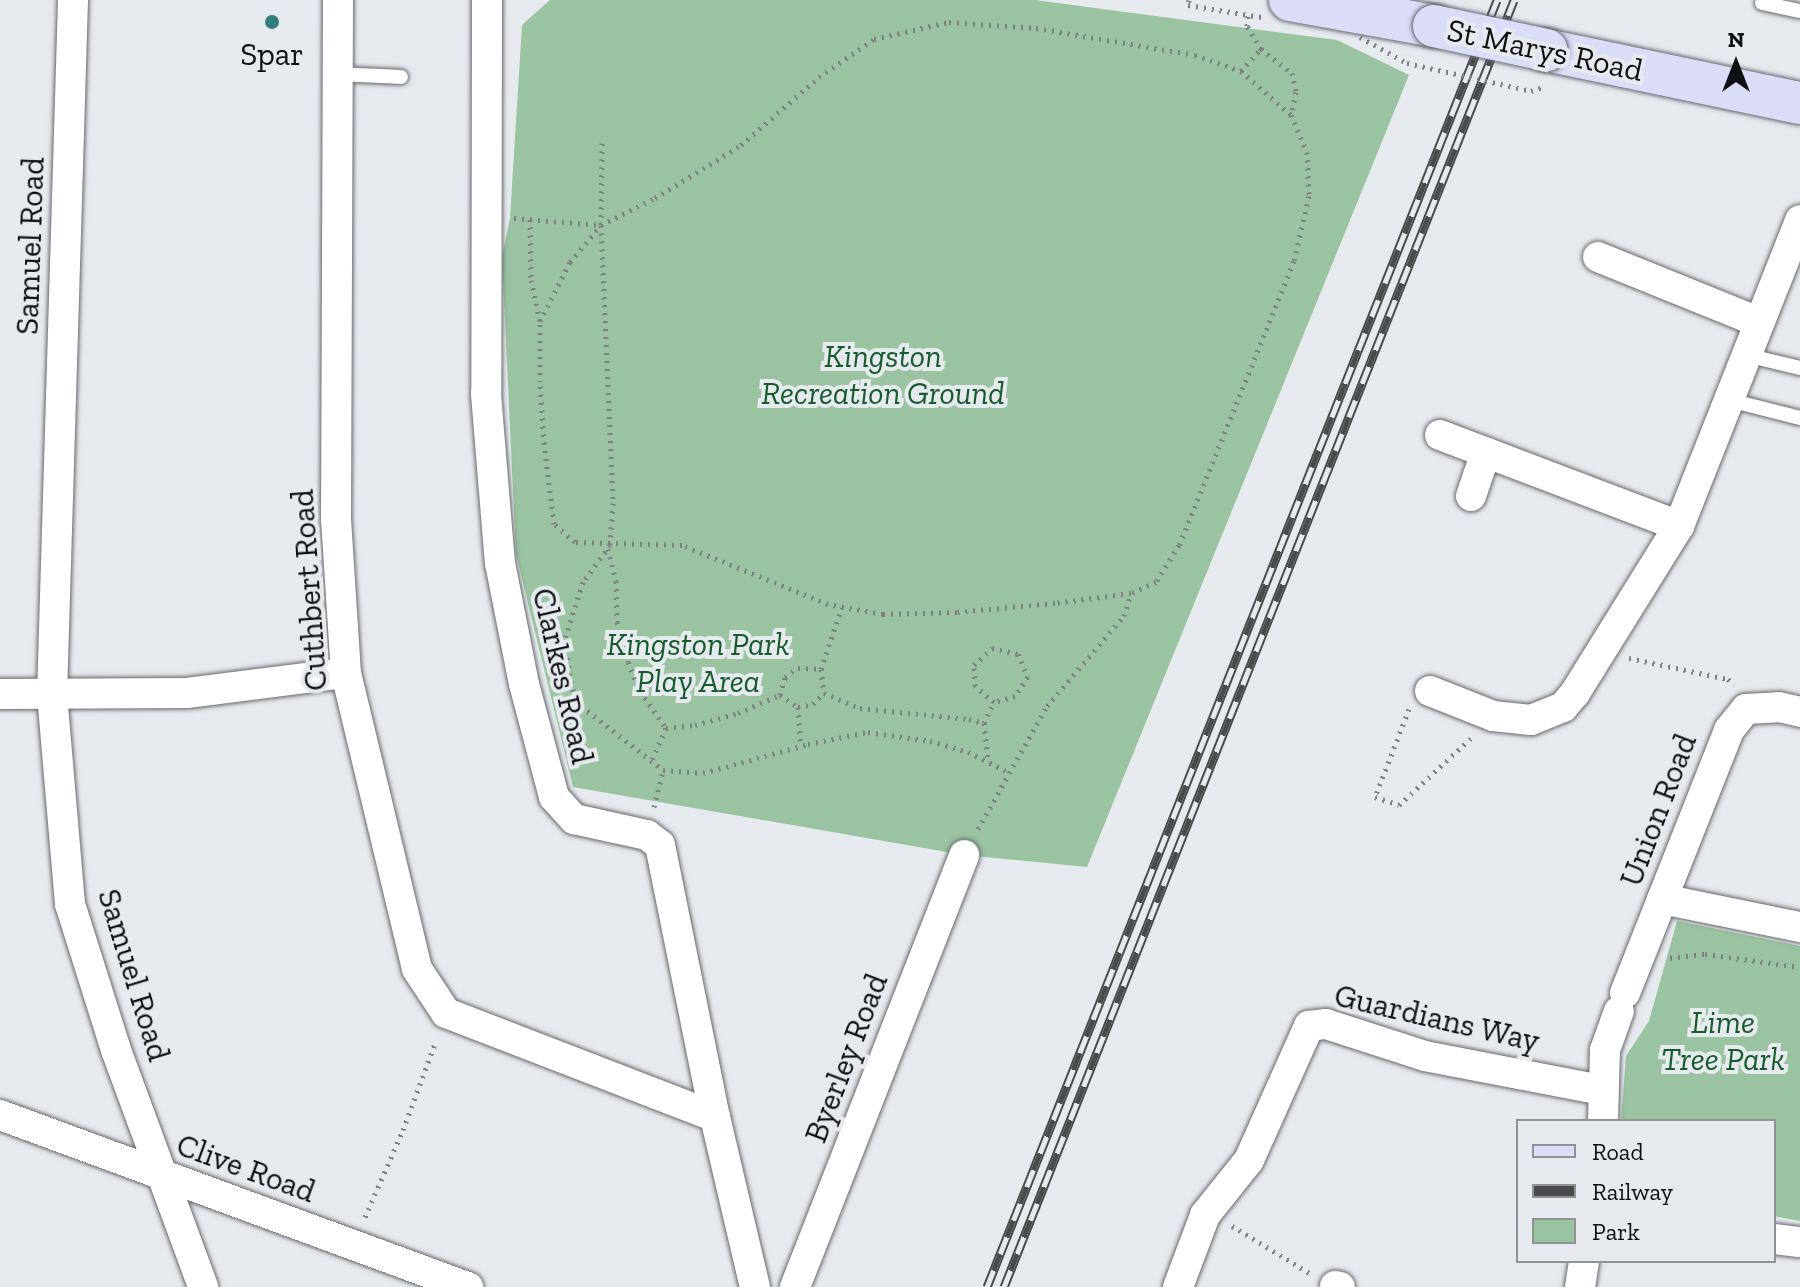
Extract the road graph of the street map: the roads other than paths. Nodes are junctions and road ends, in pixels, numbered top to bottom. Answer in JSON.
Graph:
{"nodes":[{"id":1,"x":73,"y":0,"type":"edge"},
{"id":2,"x":338,"y":0,"type":"edge"},
{"id":3,"x":487,"y":0,"type":"edge"},
{"id":4,"x":1290,"y":0,"type":"edge"},
{"id":5,"x":1762,"y":3,"type":"dead end"},
{"id":6,"x":1800,"y":11,"type":"edge"},
{"id":7,"x":338,"y":74,"type":"junction"},
{"id":8,"x":401,"y":77,"type":"dead end"},
{"id":9,"x":1800,"y":103,"type":"edge"},
{"id":10,"x":1800,"y":220,"type":"edge"},
{"id":11,"x":1598,"y":257,"type":"dead end"},
{"id":12,"x":1759,"y":322,"type":"junction"},
{"id":13,"x":1746,"y":355,"type":"junction"},
{"id":14,"x":1800,"y":368,"type":"edge"},
{"id":15,"x":1729,"y":400,"type":"junction"},
{"id":16,"x":1800,"y":418,"type":"edge"},
{"id":17,"x":1440,"y":435,"type":"dead end"},
{"id":18,"x":1486,"y":452,"type":"junction"},
{"id":19,"x":1471,"y":496,"type":"dead end"},
{"id":20,"x":1679,"y":526,"type":"junction"},
{"id":21,"x":346,"y":673,"type":"junction"},
{"id":22,"x":1430,"y":691,"type":"road end"},
{"id":23,"x":0,"y":694,"type":"edge"},
{"id":24,"x":52,"y":694,"type":"junction"},
{"id":25,"x":1800,"y":712,"type":"edge"},
{"id":26,"x":964,"y":855,"type":"road end"},
{"id":27,"x":1662,"y":899,"type":"junction"},
{"id":28,"x":1800,"y":927,"type":"edge"},
{"id":29,"x":1602,"y":1090,"type":"junction"},
{"id":30,"x":0,"y":1115,"type":"edge"},
{"id":31,"x":715,"y":1117,"type":"junction"},
{"id":32,"x":1603,"y":1119,"type":"edge"},
{"id":33,"x":164,"y":1177,"type":"junction"},
{"id":34,"x":1776,"y":1239,"type":"edge"},
{"id":35,"x":1800,"y":1242,"type":"edge"},
{"id":36,"x":1584,"y":1263,"type":"edge"},
{"id":37,"x":203,"y":1287,"type":"edge"},
{"id":38,"x":468,"y":1287,"type":"edge"},
{"id":39,"x":755,"y":1287,"type":"edge"},
{"id":40,"x":795,"y":1287,"type":"edge"},
{"id":41,"x":1178,"y":1287,"type":"edge"},
{"id":42,"x":1580,"y":1287,"type":"edge"}],
"edges":[{"from":1,"to":24,"type":"street","name":"Samuel Road"},
{"from":2,"to":7,"type":"street","name":"Cuthbert Road"},
{"from":3,"to":31,"type":"street","name":"Clarkes Road"},
{"from":4,"to":9,"type":"street","name":"St Marys Road","bridge":true},
{"from":5,"to":6,"type":"lane"},
{"from":7,"to":8,"type":"lane"},
{"from":7,"to":21,"type":"street","name":"Cuthbert Road"},
{"from":10,"to":12,"type":"street"},
{"from":11,"to":12,"type":"street"},
{"from":12,"to":13,"type":"street"},
{"from":13,"to":14,"type":"lane"},
{"from":13,"to":15,"type":"street"},
{"from":15,"to":16,"type":"lane"},
{"from":15,"to":20,"type":"street"},
{"from":17,"to":18,"type":"street"},
{"from":18,"to":19,"type":"street"},
{"from":18,"to":20,"type":"street"},
{"from":20,"to":22,"type":"street"},
{"from":21,"to":24,"type":"street"},
{"from":21,"to":31,"type":"street","name":"Cuthbert Road"},
{"from":23,"to":24,"type":"street"},
{"from":24,"to":33,"type":"street","name":"Samuel Road"},
{"from":25,"to":27,"type":"street","name":"Union Road"},
{"from":26,"to":40,"type":"street","name":"Byerley Road"},
{"from":27,"to":28,"type":"street"},
{"from":27,"to":29,"type":"street","name":"Union Road"},
{"from":29,"to":32,"type":"street","name":"Union Road"},
{"from":29,"to":41,"type":"street","name":"Guardians Way"},
{"from":30,"to":33,"type":"street","name":"Clive Road"},
{"from":31,"to":39,"type":"street","name":"Clarkes Road"},
{"from":33,"to":37,"type":"street","name":"Samuel Road"},
{"from":33,"to":38,"type":"street","name":"Clive Road"},
{"from":34,"to":35,"type":"street"},
{"from":36,"to":42,"type":"street"}]}
